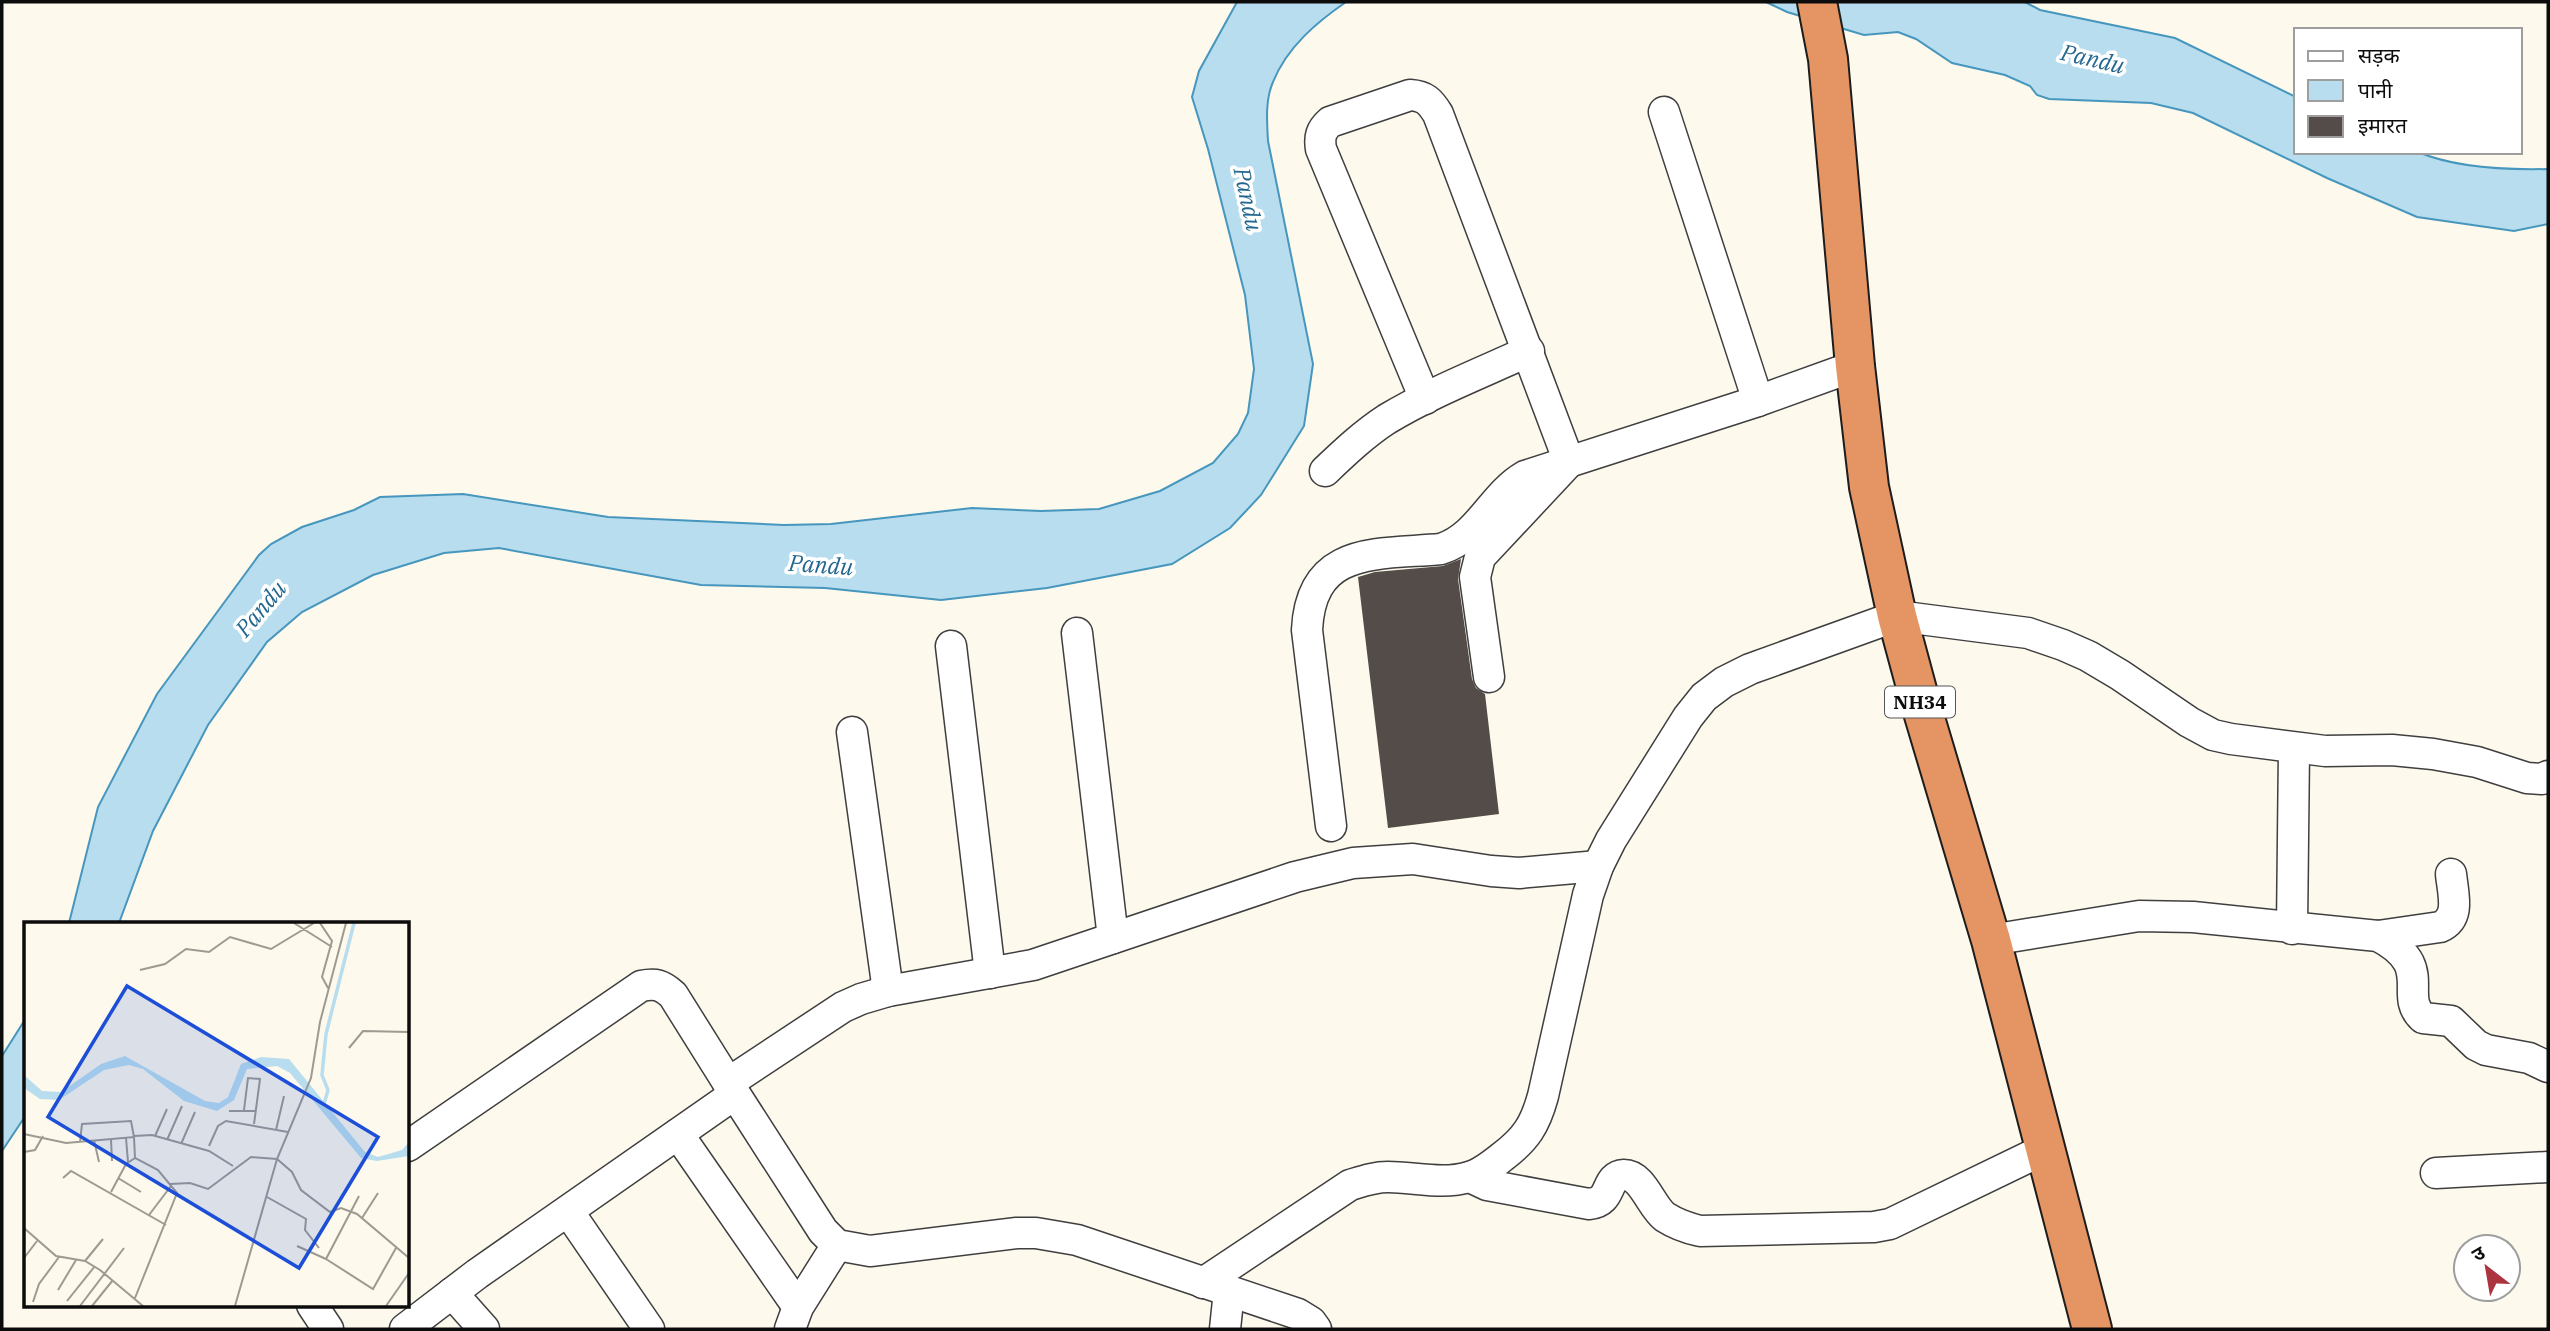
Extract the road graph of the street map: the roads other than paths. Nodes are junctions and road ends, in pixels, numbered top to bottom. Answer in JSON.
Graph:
{"nodes":[{"id":1,"x":1816,"y":2,"type":"edge"},
{"id":2,"x":1664,"y":112,"type":"dead end"},
{"id":3,"x":1529,"y":351,"type":"junction"},
{"id":4,"x":1855,"y":366,"type":"junction"},
{"id":5,"x":1425,"y":399,"type":"junction"},
{"id":6,"x":1758,"y":401,"type":"junction"},
{"id":7,"x":1569,"y":462,"type":"junction"},
{"id":8,"x":1325,"y":471,"type":"dead end"},
{"id":9,"x":1897,"y":616,"type":"junction"},
{"id":10,"x":1077,"y":633,"type":"dead end"},
{"id":11,"x":951,"y":646,"type":"dead end"},
{"id":12,"x":1489,"y":677,"type":"dead end"},
{"id":13,"x":852,"y":732,"type":"dead end"},
{"id":14,"x":2294,"y":748,"type":"junction"},
{"id":15,"x":2546,"y":781,"type":"edge"},
{"id":16,"x":1331,"y":826,"type":"dead end"},
{"id":17,"x":1598,"y":866,"type":"junction"},
{"id":18,"x":2451,"y":874,"type":"dead end"},
{"id":19,"x":2292,"y":929,"type":"junction"},
{"id":20,"x":2378,"y":936,"type":"junction"},
{"id":21,"x":1113,"y":938,"type":"junction"},
{"id":22,"x":1991,"y":940,"type":"junction"},
{"id":23,"x":990,"y":973,"type":"junction"},
{"id":24,"x":888,"y":991,"type":"junction"},
{"id":25,"x":2548,"y":1067,"type":"edge"},
{"id":26,"x":731,"y":1088,"type":"junction"},
{"id":27,"x":678,"y":1135,"type":"junction"},
{"id":28,"x":410,"y":1145,"type":"edge"},
{"id":29,"x":2045,"y":1149,"type":"junction"},
{"id":30,"x":2548,"y":1167,"type":"edge"},
{"id":31,"x":2436,"y":1173,"type":"dead end"},
{"id":32,"x":1470,"y":1177,"type":"junction"},
{"id":33,"x":568,"y":1211,"type":"junction"},
{"id":34,"x":837,"y":1245,"type":"junction"},
{"id":35,"x":1216,"y":1287,"type":"junction"},
{"id":36,"x":452,"y":1293,"type":"junction"},
{"id":37,"x":313,"y":1306,"type":"edge"},
{"id":38,"x":794,"y":1318,"type":"edge"},
{"id":39,"x":328,"y":1329,"type":"edge"},
{"id":40,"x":405,"y":1329,"type":"edge"},
{"id":41,"x":484,"y":1329,"type":"edge"},
{"id":42,"x":649,"y":1329,"type":"edge"},
{"id":43,"x":1225,"y":1329,"type":"edge"},
{"id":44,"x":1316,"y":1329,"type":"edge"},
{"id":45,"x":2092,"y":1329,"type":"edge"}],
"edges":[{"from":1,"to":4,"type":"highway","number":"NH34"},
{"from":2,"to":6,"type":"street"},
{"from":3,"to":5,"type":"street"},
{"from":3,"to":5,"type":"street"},
{"from":3,"to":7,"type":"street"},
{"from":4,"to":6,"type":"street"},
{"from":4,"to":9,"type":"highway","number":"NH34"},
{"from":5,"to":8,"type":"street"},
{"from":6,"to":7,"type":"street"},
{"from":7,"to":12,"type":"street"},
{"from":7,"to":16,"type":"street"},
{"from":9,"to":14,"type":"street"},
{"from":9,"to":17,"type":"street"},
{"from":9,"to":22,"type":"highway","number":"NH34"},
{"from":10,"to":21,"type":"street"},
{"from":11,"to":23,"type":"street"},
{"from":13,"to":24,"type":"street"},
{"from":14,"to":15,"type":"street"},
{"from":14,"to":19,"type":"street"},
{"from":17,"to":21,"type":"street"},
{"from":17,"to":32,"type":"street"},
{"from":18,"to":20,"type":"street"},
{"from":19,"to":20,"type":"street"},
{"from":19,"to":22,"type":"street"},
{"from":20,"to":25,"type":"street"},
{"from":21,"to":23,"type":"street"},
{"from":22,"to":29,"type":"highway","number":"NH34"},
{"from":23,"to":24,"type":"street"},
{"from":24,"to":26,"type":"street"},
{"from":26,"to":27,"type":"street"},
{"from":26,"to":28,"type":"street"},
{"from":26,"to":34,"type":"street"},
{"from":27,"to":33,"type":"street"},
{"from":27,"to":38,"type":"street"},
{"from":29,"to":32,"type":"street"},
{"from":29,"to":45,"type":"highway","number":"NH34"},
{"from":30,"to":31,"type":"street"},
{"from":32,"to":35,"type":"street"},
{"from":33,"to":36,"type":"street"},
{"from":33,"to":42,"type":"street"},
{"from":34,"to":35,"type":"street"},
{"from":34,"to":38,"type":"street"},
{"from":35,"to":43,"type":"street"},
{"from":35,"to":44,"type":"street"},
{"from":36,"to":40,"type":"street"},
{"from":36,"to":41,"type":"street"},
{"from":37,"to":39,"type":"street"}]}
